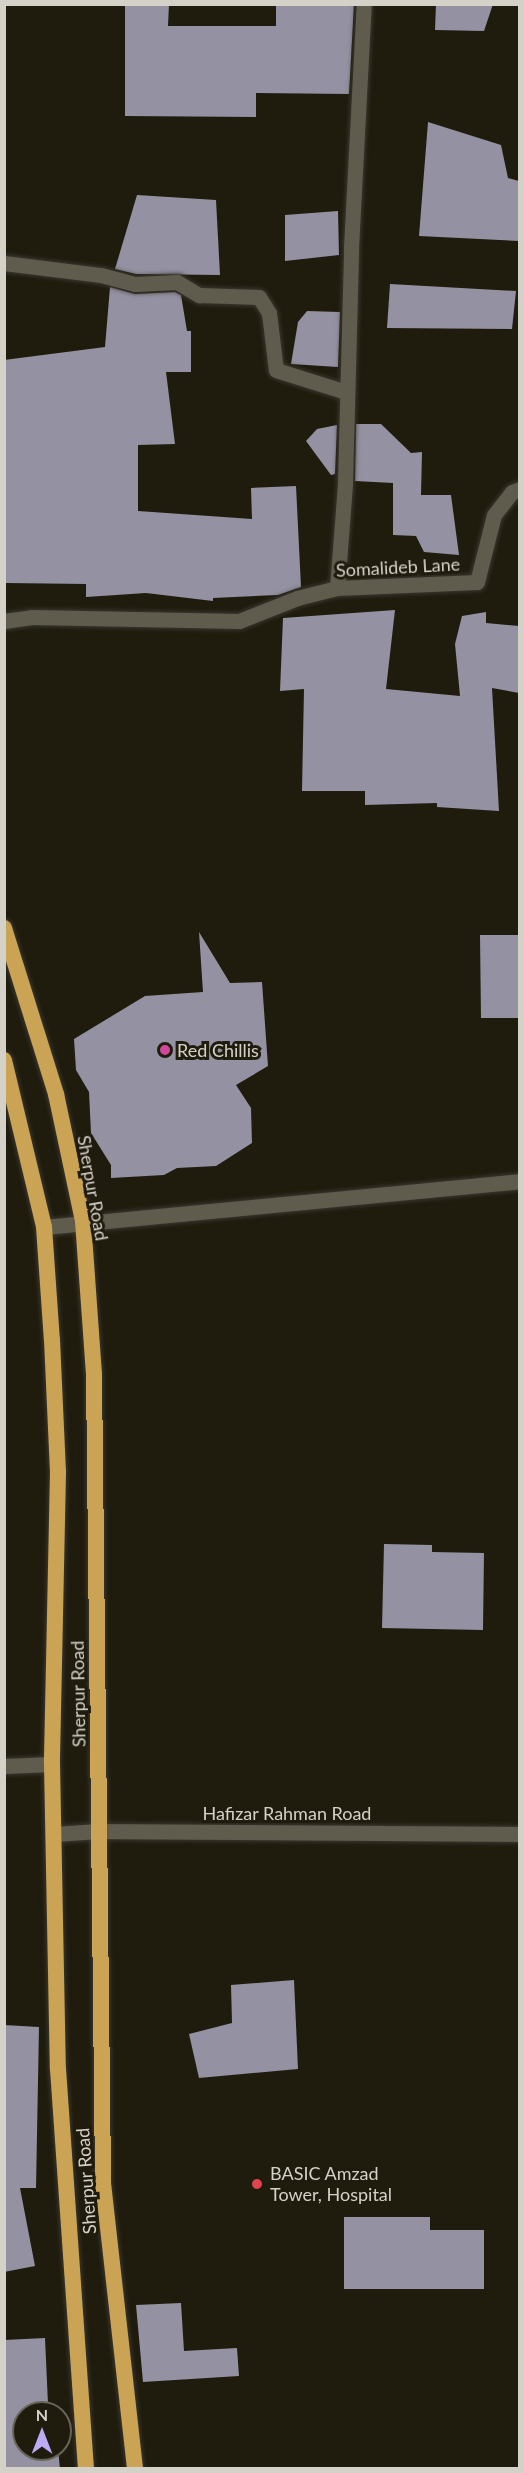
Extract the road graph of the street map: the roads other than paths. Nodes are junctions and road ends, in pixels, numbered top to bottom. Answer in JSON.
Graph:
{"nodes":[{"id":1,"x":364,"y":4,"type":"edge"},
{"id":2,"x":4,"y":263,"type":"edge"},
{"id":3,"x":346,"y":392,"type":"junction"},
{"id":4,"x":519,"y":489,"type":"edge"},
{"id":5,"x":337,"y":588,"type":"junction"},
{"id":6,"x":4,"y":621,"type":"edge"},
{"id":7,"x":4,"y":928,"type":"edge"},
{"id":8,"x":4,"y":1060,"type":"edge"},
{"id":9,"x":519,"y":1181,"type":"edge"},
{"id":10,"x":83,"y":1221,"type":"junction"},
{"id":11,"x":44,"y":1227,"type":"junction"},
{"id":12,"x":52,"y":1764,"type":"junction"},
{"id":13,"x":4,"y":1766,"type":"edge"},
{"id":14,"x":99,"y":1831,"type":"junction"},
{"id":15,"x":54,"y":1834,"type":"junction"},
{"id":16,"x":519,"y":1834,"type":"edge"},
{"id":17,"x":86,"y":2469,"type":"edge"},
{"id":18,"x":135,"y":2469,"type":"edge"}],
"edges":[{"from":1,"to":3,"type":"street"},
{"from":2,"to":3,"type":"street"},
{"from":3,"to":5,"type":"street"},
{"from":4,"to":5,"type":"street","name":"Somalideb Lane"},
{"from":5,"to":6,"type":"street","name":"Somalideb Lane"},
{"from":7,"to":10,"type":"highway","name":"Sherpur Road"},
{"from":8,"to":11,"type":"highway","name":"Sherpur Road"},
{"from":9,"to":10,"type":"street"},
{"from":10,"to":11,"type":"street"},
{"from":10,"to":14,"type":"highway","name":"Sherpur Road"},
{"from":11,"to":12,"type":"highway","name":"Sherpur Road"},
{"from":12,"to":13,"type":"street"},
{"from":12,"to":15,"type":"highway","name":"Sherpur Road"},
{"from":14,"to":15,"type":"street","name":"Hafizar Rahman Road"},
{"from":14,"to":16,"type":"street","name":"Hafizar Rahman Road"},
{"from":14,"to":18,"type":"highway","name":"Sherpur Road"},
{"from":15,"to":17,"type":"highway","name":"Sherpur Road"}]}
